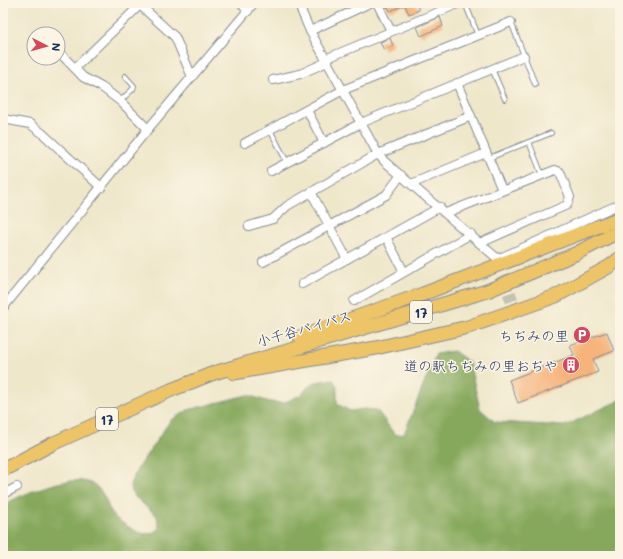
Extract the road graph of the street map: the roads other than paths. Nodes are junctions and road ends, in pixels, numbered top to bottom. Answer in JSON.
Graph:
{"nodes":[{"id":1,"x":241,"y":3,"type":"edge"},
{"id":2,"x":254,"y":3,"type":"edge"},
{"id":3,"x":298,"y":3,"type":"edge"},
{"id":4,"x":370,"y":3,"type":"edge"},
{"id":5,"x":377,"y":3,"type":"edge"},
{"id":6,"x":460,"y":3,"type":"edge"},
{"id":7,"x":465,"y":3,"type":"edge"},
{"id":8,"x":141,"y":4,"type":"edge"},
{"id":9,"x":248,"y":11,"type":"junction"},
{"id":10,"x":511,"y":22,"type":"joint"},
{"id":11,"x":310,"y":31,"type":"junction"},
{"id":12,"x":392,"y":31,"type":"junction"},
{"id":13,"x":478,"y":35,"type":"junction"},
{"id":14,"x":524,"y":56,"type":"junction"},
{"id":15,"x":66,"y":59,"type":"edge"},
{"id":16,"x":326,"y":60,"type":"junction"},
{"id":17,"x":75,"y":68,"type":"junction"},
{"id":18,"x":492,"y":69,"type":"junction"},
{"id":19,"x":125,"y":76,"type":"dead end"},
{"id":20,"x":192,"y":76,"type":"junction"},
{"id":21,"x":273,"y":80,"type":"dead end"},
{"id":22,"x":457,"y":83,"type":"junction"},
{"id":23,"x":535,"y":84,"type":"dead end"},
{"id":24,"x":343,"y":90,"type":"junction"},
{"id":25,"x":505,"y":99,"type":"dead end"},
{"id":26,"x":120,"y":101,"type":"junction"},
{"id":27,"x":307,"y":110,"type":"junction"},
{"id":28,"x":471,"y":116,"type":"junction"},
{"id":29,"x":3,"y":119,"type":"edge"},
{"id":30,"x":361,"y":123,"type":"junction"},
{"id":31,"x":148,"y":129,"type":"junction"},
{"id":32,"x":270,"y":130,"type":"junction"},
{"id":33,"x":551,"y":133,"type":"dead end"},
{"id":34,"x":529,"y":142,"type":"junction"},
{"id":35,"x":245,"y":143,"type":"dead end"},
{"id":36,"x":324,"y":143,"type":"junction"},
{"id":37,"x":378,"y":154,"type":"junction"},
{"id":38,"x":487,"y":156,"type":"junction"},
{"id":39,"x":287,"y":162,"type":"junction"},
{"id":40,"x":271,"y":171,"type":"dead end"},
{"id":41,"x":400,"y":175,"type":"junction"},
{"id":42,"x":542,"y":175,"type":"junction"},
{"id":43,"x":411,"y":184,"type":"junction"},
{"id":44,"x":102,"y":188,"type":"junction"},
{"id":45,"x":502,"y":190,"type":"junction"},
{"id":46,"x":311,"y":192,"type":"junction"},
{"id":47,"x":620,"y":204,"type":"edge"},
{"id":48,"x":443,"y":210,"type":"junction"},
{"id":49,"x":620,"y":218,"type":"edge"},
{"id":50,"x":249,"y":226,"type":"dead end"},
{"id":51,"x":329,"y":226,"type":"junction"},
{"id":52,"x":620,"y":231,"type":"edge"},
{"id":53,"x":471,"y":234,"type":"junction"},
{"id":54,"x":386,"y":237,"type":"junction"},
{"id":55,"x":480,"y":243,"type":"junction"},
{"id":56,"x":620,"y":258,"type":"edge"},
{"id":57,"x":347,"y":259,"type":"junction"},
{"id":58,"x":263,"y":262,"type":"dead end"},
{"id":59,"x":500,"y":266,"type":"junction"},
{"id":60,"x":404,"y":272,"type":"junction"},
{"id":61,"x":302,"y":284,"type":"dead end"},
{"id":62,"x":354,"y":300,"type":"dead end"},
{"id":63,"x":3,"y":308,"type":"edge"},
{"id":64,"x":229,"y":367,"type":"junction"},
{"id":65,"x":214,"y":373,"type":"junction"},
{"id":66,"x":3,"y":470,"type":"edge"},
{"id":67,"x":17,"y":487,"type":"dead end"},
{"id":68,"x":3,"y":494,"type":"edge"}],
"edges":[{"from":1,"to":9,"type":"street"},
{"from":2,"to":9,"type":"street"},
{"from":3,"to":11,"type":"street"},
{"from":4,"to":11,"type":"street"},
{"from":5,"to":12,"type":"street"},
{"from":6,"to":12,"type":"street"},
{"from":7,"to":13,"type":"lane"},
{"from":8,"to":17,"type":"street"},
{"from":8,"to":20,"type":"street"},
{"from":9,"to":20,"type":"street"},
{"from":10,"to":13,"type":"street"},
{"from":10,"to":14,"type":"lane"},
{"from":11,"to":16,"type":"street"},
{"from":12,"to":16,"type":"street"},
{"from":13,"to":24,"type":"street"},
{"from":14,"to":18,"type":"street"},
{"from":14,"to":23,"type":"lane"},
{"from":15,"to":17,"type":"street"},
{"from":16,"to":21,"type":"street"},
{"from":16,"to":24,"type":"street"},
{"from":17,"to":26,"type":"street"},
{"from":18,"to":22,"type":"street"},
{"from":18,"to":25,"type":"lane"},
{"from":19,"to":26,"type":"lane"},
{"from":20,"to":31,"type":"street"},
{"from":22,"to":28,"type":"street"},
{"from":22,"to":30,"type":"street"},
{"from":24,"to":27,"type":"street"},
{"from":24,"to":30,"type":"street"},
{"from":26,"to":31,"type":"street"},
{"from":27,"to":32,"type":"street"},
{"from":27,"to":36,"type":"street"},
{"from":28,"to":37,"type":"street"},
{"from":28,"to":38,"type":"street"},
{"from":29,"to":44,"type":"street"},
{"from":30,"to":36,"type":"street"},
{"from":30,"to":37,"type":"street"},
{"from":31,"to":44,"type":"street"},
{"from":32,"to":35,"type":"street"},
{"from":32,"to":39,"type":"lane"},
{"from":33,"to":34,"type":"lane"},
{"from":34,"to":38,"type":"lane"},
{"from":34,"to":42,"type":"lane"},
{"from":36,"to":39,"type":"street"},
{"from":37,"to":41,"type":"street"},
{"from":37,"to":46,"type":"street"},
{"from":38,"to":43,"type":"street"},
{"from":38,"to":45,"type":"street"},
{"from":39,"to":40,"type":"street"},
{"from":41,"to":43,"type":"street"},
{"from":41,"to":51,"type":"street"},
{"from":42,"to":45,"type":"street"},
{"from":42,"to":55,"type":"street"},
{"from":43,"to":48,"type":"street"},
{"from":44,"to":63,"type":"street"},
{"from":45,"to":48,"type":"street"},
{"from":46,"to":50,"type":"street"},
{"from":46,"to":51,"type":"street"},
{"from":47,"to":59,"type":"street"},
{"from":48,"to":53,"type":"street"},
{"from":48,"to":54,"type":"street"},
{"from":49,"to":59,"type":"highway"},
{"from":51,"to":57,"type":"street"},
{"from":51,"to":58,"type":"street"},
{"from":52,"to":64,"type":"highway","name":"小千谷バイパス","number":"17"},
{"from":53,"to":55,"type":"street"},
{"from":53,"to":60,"type":"street"},
{"from":54,"to":57,"type":"street"},
{"from":54,"to":60,"type":"street"},
{"from":55,"to":59,"type":"street"},
{"from":56,"to":65,"type":"highway"},
{"from":57,"to":61,"type":"street"},
{"from":59,"to":64,"type":"highway"},
{"from":60,"to":62,"type":"street"},
{"from":64,"to":65,"type":"highway","name":"小千谷バイパス","number":"17"},
{"from":65,"to":66,"type":"highway","name":"小千谷バイパス","number":"17"},
{"from":67,"to":68,"type":"street"}]}
